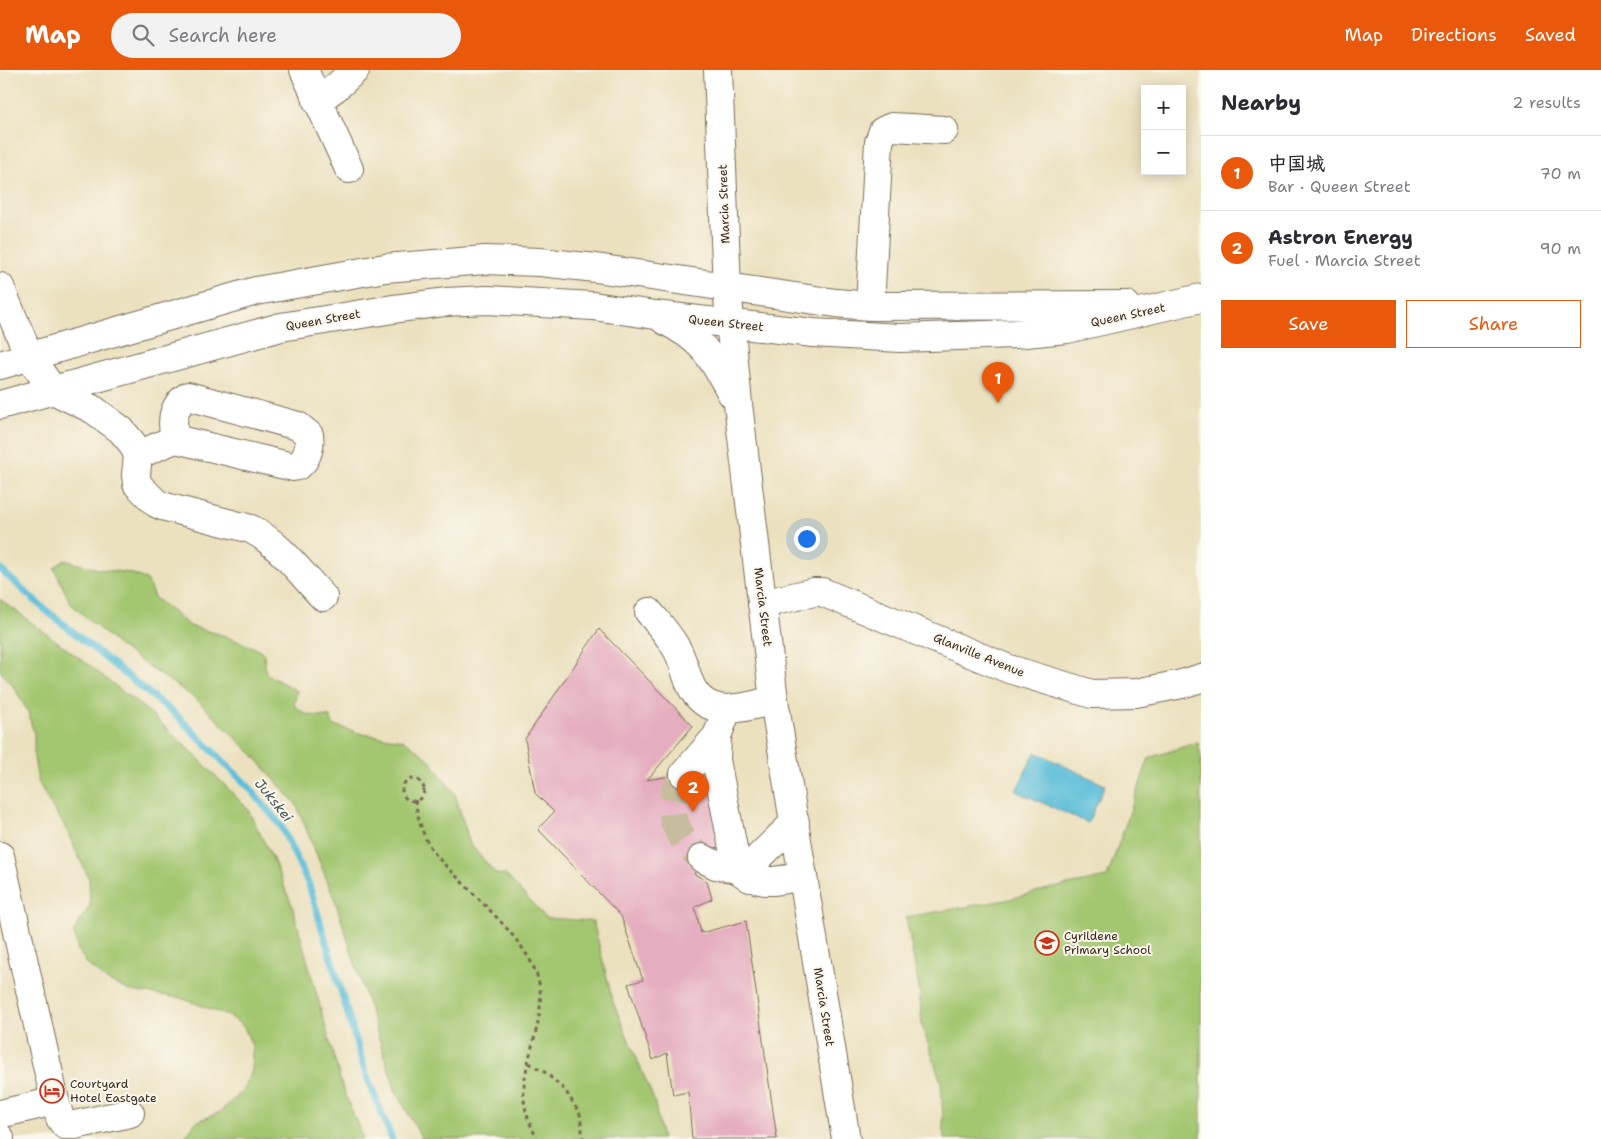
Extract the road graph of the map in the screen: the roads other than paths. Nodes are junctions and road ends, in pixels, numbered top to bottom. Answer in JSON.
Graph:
{"nodes":[{"id":1,"x":304,"y":70,"type":"edge"},
{"id":2,"x":355,"y":70,"type":"edge"},
{"id":3,"x":718,"y":70,"type":"edge"},
{"id":4,"x":317,"y":101,"type":"junction"},
{"id":5,"x":944,"y":130,"type":"dead end"},
{"id":6,"x":349,"y":169,"type":"dead end"},
{"id":7,"x":0,"y":287,"type":"edge"},
{"id":8,"x":727,"y":288,"type":"junction"},
{"id":9,"x":1201,"y":298,"type":"edge"},
{"id":10,"x":870,"y":306,"type":"junction"},
{"id":11,"x":1173,"y":306,"type":"junction"},
{"id":12,"x":655,"y":315,"type":"junction"},
{"id":13,"x":731,"y":323,"type":"junction"},
{"id":14,"x":29,"y":356,"type":"junction"},
{"id":15,"x":0,"y":364,"type":"edge"},
{"id":16,"x":53,"y":390,"type":"junction"},
{"id":17,"x":738,"y":404,"type":"junction"},
{"id":18,"x":0,"y":405,"type":"edge"},
{"id":19,"x":175,"y":439,"type":"dead end"},
{"id":20,"x":138,"y":455,"type":"junction"},
{"id":21,"x":323,"y":597,"type":"dead end"},
{"id":22,"x":762,"y":604,"type":"junction"},
{"id":23,"x":649,"y":612,"type":"dead end"},
{"id":24,"x":1201,"y":678,"type":"edge"},
{"id":25,"x":774,"y":700,"type":"junction"},
{"id":26,"x":727,"y":710,"type":"junction"},
{"id":27,"x":717,"y":736,"type":"junction"},
{"id":28,"x":684,"y":774,"type":"tunnel mouth"},
{"id":29,"x":795,"y":822,"type":"junction"},
{"id":30,"x":0,"y":856,"type":"edge"},
{"id":31,"x":702,"y":858,"type":"tunnel mouth"},
{"id":32,"x":743,"y":874,"type":"junction"},
{"id":33,"x":803,"y":876,"type":"junction"},
{"id":34,"x":55,"y":1101,"type":"junction"},
{"id":35,"x":130,"y":1112,"type":"dead end"},
{"id":36,"x":0,"y":1114,"type":"edge"},
{"id":37,"x":94,"y":1130,"type":"edge"},
{"id":38,"x":846,"y":1139,"type":"edge"}],
"edges":[{"from":1,"to":4,"type":"main road"},
{"from":2,"to":4,"type":"main road"},
{"from":3,"to":8,"type":"main road","name":"Marcia Street"},
{"from":4,"to":6,"type":"main road"},
{"from":5,"to":10,"type":"main road"},
{"from":7,"to":14,"type":"main road"},
{"from":8,"to":10,"type":"main road","name":"Queen Street"},
{"from":8,"to":13,"type":"main road","name":"Marcia Street"},
{"from":8,"to":14,"type":"main road","name":"Queen Street"},
{"from":9,"to":11,"type":"main road"},
{"from":10,"to":11,"type":"main road","name":"Queen Street"},
{"from":11,"to":13,"type":"main road","name":"Queen Street"},
{"from":12,"to":13,"type":"main road","name":"Queen Street"},
{"from":12,"to":16,"type":"main road","name":"Queen Street"},
{"from":12,"to":17,"type":"main road"},
{"from":13,"to":17,"type":"main road","name":"Marcia Street"},
{"from":14,"to":15,"type":"main road","name":"Queen Street"},
{"from":14,"to":16,"type":"main road"},
{"from":16,"to":18,"type":"main road","name":"Queen Street"},
{"from":16,"to":20,"type":"main road"},
{"from":17,"to":22,"type":"main road","name":"Marcia Street"},
{"from":19,"to":20,"type":"main road"},
{"from":20,"to":21,"type":"main road"},
{"from":22,"to":24,"type":"main road","name":"Glanville Avenue"},
{"from":22,"to":25,"type":"main road","name":"Marcia Street"},
{"from":23,"to":26,"type":"main road"},
{"from":25,"to":26,"type":"main road"},
{"from":25,"to":29,"type":"main road","name":"Marcia Street"},
{"from":26,"to":27,"type":"main road"},
{"from":27,"to":28,"type":"main road"},
{"from":27,"to":32,"type":"main road"},
{"from":29,"to":32,"type":"main road"},
{"from":29,"to":33,"type":"main road","name":"Marcia Street"},
{"from":30,"to":34,"type":"main road"},
{"from":31,"to":32,"type":"main road"},
{"from":32,"to":33,"type":"main road"},
{"from":33,"to":38,"type":"main road","name":"Marcia Street"},
{"from":34,"to":36,"type":"main road"},
{"from":34,"to":37,"type":"main road"},
{"from":35,"to":37,"type":"main road"}]}
